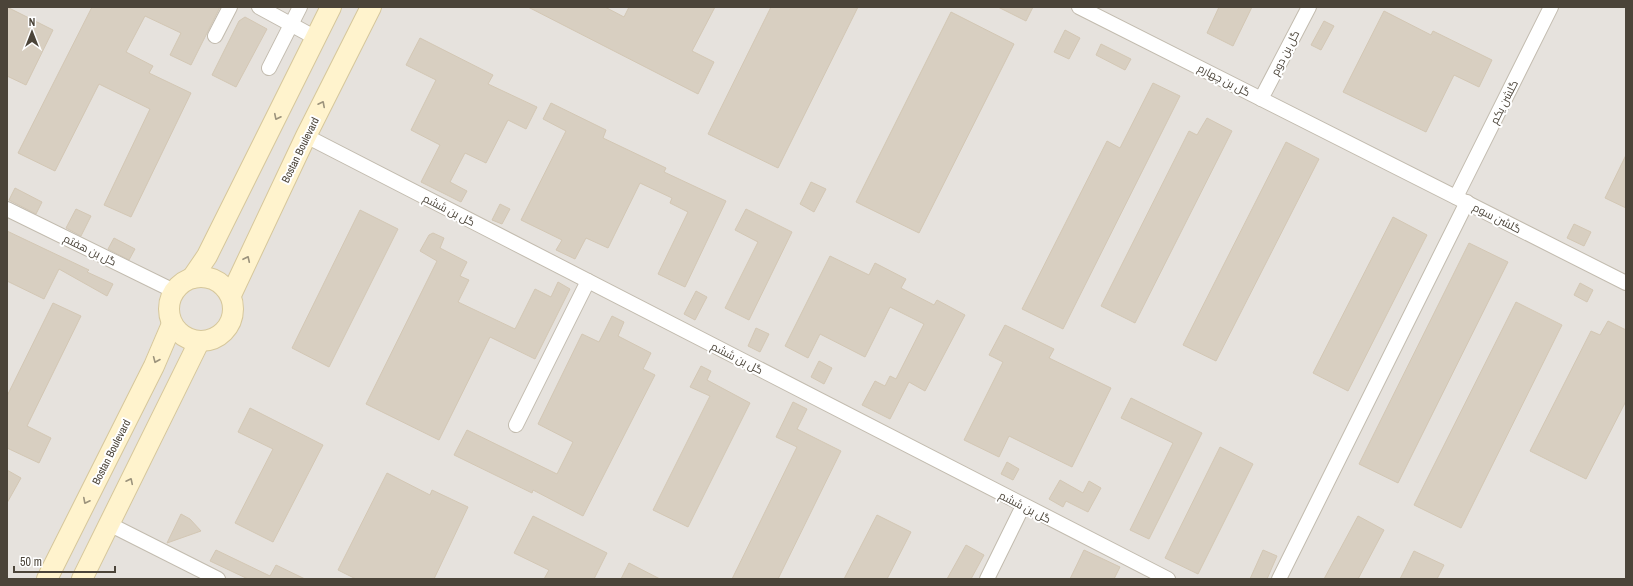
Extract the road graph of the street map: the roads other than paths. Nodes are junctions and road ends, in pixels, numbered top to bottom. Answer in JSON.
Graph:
{"nodes":[{"id":1,"x":230,"y":7,"type":"edge"},
{"id":2,"x":259,"y":7,"type":"edge"},
{"id":3,"x":300,"y":7,"type":"edge"},
{"id":4,"x":332,"y":7,"type":"edge"},
{"id":5,"x":372,"y":7,"type":"edge"},
{"id":6,"x":1080,"y":7,"type":"edge"},
{"id":7,"x":1309,"y":7,"type":"edge"},
{"id":8,"x":1552,"y":7,"type":"edge"},
{"id":9,"x":291,"y":24,"type":"junction"},
{"id":10,"x":215,"y":36,"type":"dead end"},
{"id":11,"x":316,"y":38,"type":"junction"},
{"id":12,"x":269,"y":68,"type":"dead end"},
{"id":13,"x":1261,"y":99,"type":"junction"},
{"id":14,"x":306,"y":136,"type":"junction"},
{"id":15,"x":1369,"y":154,"type":"joint"},
{"id":16,"x":1462,"y":200,"type":"junction"},
{"id":17,"x":7,"y":209,"type":"edge"},
{"id":18,"x":192,"y":278,"type":"junction"},
{"id":19,"x":588,"y":281,"type":"junction"},
{"id":20,"x":1626,"y":283,"type":"edge"},
{"id":21,"x":174,"y":291,"type":"junction"},
{"id":22,"x":231,"y":295,"type":"junction"},
{"id":23,"x":172,"y":324,"type":"junction"},
{"id":24,"x":199,"y":342,"type":"junction"},
{"id":25,"x":516,"y":425,"type":"dead end"},
{"id":26,"x":1023,"y":506,"type":"junction"},
{"id":27,"x":109,"y":524,"type":"junction"},
{"id":28,"x":47,"y":579,"type":"edge"},
{"id":29,"x":82,"y":579,"type":"edge"},
{"id":30,"x":218,"y":579,"type":"edge"},
{"id":31,"x":987,"y":579,"type":"edge"},
{"id":32,"x":1168,"y":579,"type":"edge"},
{"id":33,"x":1279,"y":579,"type":"edge"}],
"edges":[{"from":1,"to":10,"type":"street"},
{"from":2,"to":9,"type":"street"},
{"from":3,"to":9,"type":"street"},
{"from":4,"to":11,"type":"street"},
{"from":14,"to":5,"type":"street","name":"Bostan Boulevard","one_way":true},
{"from":6,"to":13,"type":"street","name":"گل بن چهارم"},
{"from":7,"to":13,"type":"street","name":"گل بن دوم"},
{"from":8,"to":16,"type":"street","name":"گلشن یکم"},
{"from":9,"to":11,"type":"street"},
{"from":9,"to":12,"type":"street"},
{"from":11,"to":18,"type":"street","one_way":true},
{"from":13,"to":15,"type":"street","name":"گل بن چهارم"},
{"from":14,"to":19,"type":"street","name":"گل بن ششم"},
{"from":22,"to":14,"type":"street","name":"Bostan Boulevard","one_way":true},
{"from":15,"to":16,"type":"street","name":"گلشن سوم"},
{"from":16,"to":20,"type":"street","name":"گلشن سوم"},
{"from":16,"to":33,"type":"street","name":"گلشن یکم"},
{"from":17,"to":21,"type":"street","name":"گل بن هفتم"},
{"from":18,"to":21,"type":"street"},
{"from":18,"to":22,"type":"street"},
{"from":19,"to":25,"type":"street"},
{"from":19,"to":26,"type":"street","name":"گل بن ششم"},
{"from":21,"to":23,"type":"street"},
{"from":22,"to":24,"type":"street"},
{"from":23,"to":24,"type":"street"},
{"from":23,"to":28,"type":"street","name":"Bostan Boulevard","one_way":true},
{"from":27,"to":24,"type":"street","one_way":true},
{"from":26,"to":31,"type":"street"},
{"from":26,"to":32,"type":"street","name":"گل بن ششم"},
{"from":27,"to":29,"type":"street"},
{"from":27,"to":30,"type":"street"}]}
